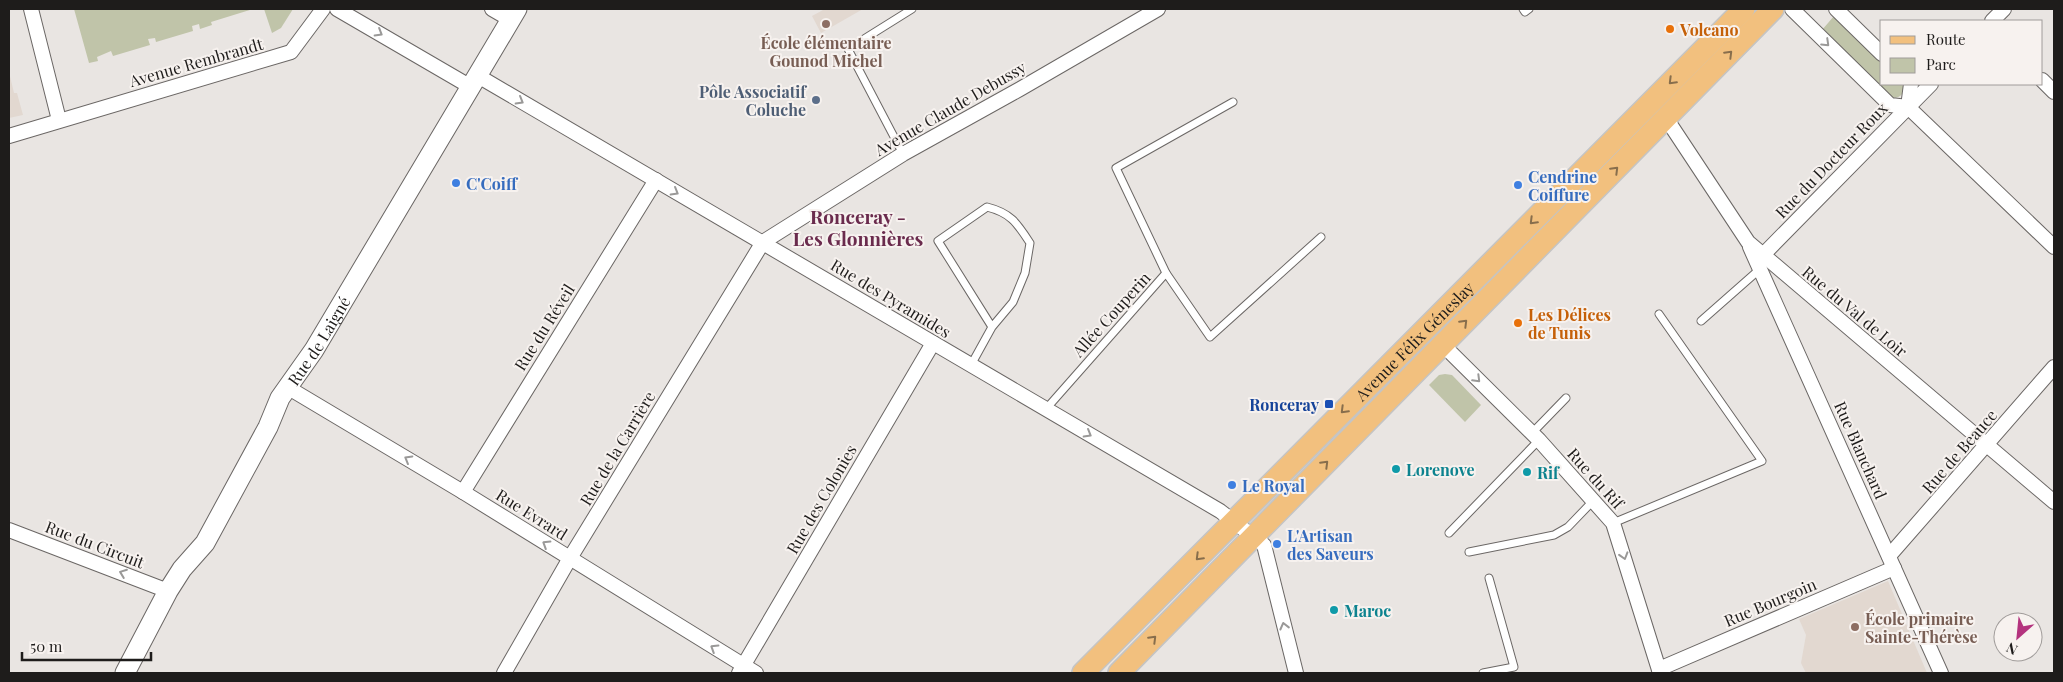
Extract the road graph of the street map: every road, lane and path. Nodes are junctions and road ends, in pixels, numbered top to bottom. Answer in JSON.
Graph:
{"nodes":[{"id":1,"x":31,"y":9,"type":"edge"},
{"id":2,"x":323,"y":9,"type":"edge"},
{"id":3,"x":337,"y":9,"type":"edge"},
{"id":4,"x":492,"y":9,"type":"edge"},
{"id":5,"x":912,"y":9,"type":"edge"},
{"id":6,"x":1158,"y":9,"type":"edge"},
{"id":7,"x":1522,"y":9,"type":"edge"},
{"id":8,"x":1529,"y":9,"type":"edge"},
{"id":9,"x":1744,"y":9,"type":"edge"},
{"id":10,"x":1773,"y":9,"type":"edge"},
{"id":11,"x":1792,"y":9,"type":"edge"},
{"id":12,"x":1836,"y":9,"type":"edge"},
{"id":13,"x":2004,"y":9,"type":"edge"},
{"id":14,"x":514,"y":14,"type":"edge"},
{"id":15,"x":1993,"y":20,"type":"edge"},
{"id":16,"x":1880,"y":52,"type":"edge"},
{"id":17,"x":2043,"y":81,"type":"edge"},
{"id":18,"x":474,"y":82,"type":"junction"},
{"id":19,"x":1910,"y":85,"type":"edge"},
{"id":20,"x":1930,"y":85,"type":"edge"},
{"id":21,"x":2054,"y":92,"type":"edge"},
{"id":22,"x":1233,"y":102,"type":"dead end"},
{"id":23,"x":1908,"y":107,"type":"junction"},
{"id":24,"x":1666,"y":118,"type":"junction"},
{"id":25,"x":59,"y":120,"type":"junction"},
{"id":26,"x":9,"y":136,"type":"edge"},
{"id":27,"x":903,"y":154,"type":"junction"},
{"id":28,"x":656,"y":180,"type":"junction"},
{"id":29,"x":1321,"y":237,"type":"dead end"},
{"id":30,"x":763,"y":242,"type":"junction"},
{"id":31,"x":2054,"y":247,"type":"edge"},
{"id":32,"x":1760,"y":262,"type":"junction"},
{"id":33,"x":1166,"y":273,"type":"junction"},
{"id":34,"x":1659,"y":314,"type":"dead end"},
{"id":35,"x":1701,"y":321,"type":"dead end"},
{"id":36,"x":992,"y":327,"type":"junction"},
{"id":37,"x":933,"y":343,"type":"junction"},
{"id":38,"x":1443,"y":345,"type":"junction"},
{"id":39,"x":970,"y":365,"type":"junction"},
{"id":40,"x":2054,"y":367,"type":"edge"},
{"id":41,"x":287,"y":387,"type":"junction"},
{"id":42,"x":1566,"y":398,"type":"dead end"},
{"id":43,"x":1046,"y":409,"type":"junction"},
{"id":44,"x":1535,"y":436,"type":"junction"},
{"id":45,"x":1988,"y":444,"type":"junction"},
{"id":46,"x":463,"y":492,"type":"junction"},
{"id":47,"x":1593,"y":501,"type":"junction"},
{"id":48,"x":2054,"y":502,"type":"edge"},
{"id":49,"x":1233,"y":522,"type":"junction"},
{"id":50,"x":1613,"y":523,"type":"junction"},
{"id":51,"x":9,"y":530,"type":"edge"},
{"id":52,"x":1449,"y":533,"type":"dead end"},
{"id":53,"x":1254,"y":536,"type":"junction"},
{"id":54,"x":1469,"y":552,"type":"dead end"},
{"id":55,"x":570,"y":558,"type":"junction"},
{"id":56,"x":1891,"y":562,"type":"junction"},
{"id":57,"x":1489,"y":578,"type":"dead end"},
{"id":58,"x":168,"y":591,"type":"junction"},
{"id":59,"x":741,"y":670,"type":"edge"},
{"id":60,"x":130,"y":671,"type":"edge"},
{"id":61,"x":1660,"y":671,"type":"edge"},
{"id":62,"x":504,"y":673,"type":"edge"},
{"id":63,"x":756,"y":673,"type":"edge"},
{"id":64,"x":1083,"y":673,"type":"edge"},
{"id":65,"x":1119,"y":673,"type":"edge"},
{"id":66,"x":1296,"y":673,"type":"edge"},
{"id":67,"x":1484,"y":673,"type":"edge"},
{"id":68,"x":1941,"y":673,"type":"edge"}],
"edges":[{"from":1,"to":25,"type":"street"},
{"from":2,"to":25,"type":"street","name":"Avenue Rembrandt"},
{"from":3,"to":18,"type":"street","one_way":true},
{"from":4,"to":14,"type":"street"},
{"from":5,"to":27,"type":"lane"},
{"from":6,"to":27,"type":"street","name":"Avenue Claude Debussy"},
{"from":7,"to":8,"type":"lane"},
{"from":9,"to":49,"type":"main road","name":"Avenue Félix Géneslay","one_way":true},
{"from":24,"to":10,"type":"main road","name":"Avenue Félix Géneslay","one_way":true},
{"from":11,"to":23,"type":"street","one_way":true},
{"from":12,"to":16,"type":"street"},
{"from":13,"to":15,"type":"street"},
{"from":14,"to":18,"type":"street","name":"Rue de Laigné"},
{"from":17,"to":21,"type":"street"},
{"from":18,"to":28,"type":"street","name":"Rue des Pyramides","one_way":true},
{"from":18,"to":41,"type":"street","name":"Rue de Laigné"},
{"from":19,"to":23,"type":"street"},
{"from":20,"to":23,"type":"street","name":"Rue du Docteur Roux"},
{"from":22,"to":33,"type":"lane"},
{"from":23,"to":31,"type":"street"},
{"from":23,"to":32,"type":"street","name":"Rue du Docteur Roux"},
{"from":24,"to":32,"type":"street","name":"Rue du Val de Loir"},
{"from":38,"to":24,"type":"main road","name":"Avenue Félix Géneslay","one_way":true},
{"from":25,"to":26,"type":"street","name":"Avenue Rembrandt"},
{"from":27,"to":30,"type":"street","name":"Avenue Claude Debussy"},
{"from":28,"to":30,"type":"street","name":"Rue des Pyramides","one_way":true},
{"from":28,"to":46,"type":"street","name":"Rue du Réveil"},
{"from":29,"to":33,"type":"lane","name":"Allée Couperin"},
{"from":30,"to":37,"type":"street","name":"Rue des Pyramides"},
{"from":30,"to":55,"type":"street","name":"Rue de la Carrière"},
{"from":32,"to":35,"type":"lane","name":"Rue du Docteur Roux"},
{"from":32,"to":45,"type":"street","name":"Rue du Val de Loir"},
{"from":32,"to":56,"type":"street","name":"Rue Blanchard"},
{"from":33,"to":43,"type":"lane","name":"Allée Couperin"},
{"from":34,"to":50,"type":"lane"},
{"from":36,"to":36,"type":"lane"},
{"from":36,"to":39,"type":"lane"},
{"from":37,"to":39,"type":"street","name":"Rue des Pyramides"},
{"from":37,"to":59,"type":"street","name":"Rue des Colonies"},
{"from":38,"to":44,"type":"street","name":"Rue du Rif","one_way":true},
{"from":53,"to":38,"type":"main road","name":"Avenue Félix Géneslay","one_way":true},
{"from":39,"to":43,"type":"street","name":"Rue des Pyramides"},
{"from":40,"to":45,"type":"street","name":"Rue de Beauce"},
{"from":46,"to":41,"type":"street","name":"Rue Evrard","one_way":true},
{"from":41,"to":58,"type":"street","name":"Rue de Laigné"},
{"from":42,"to":44,"type":"lane"},
{"from":43,"to":49,"type":"street","name":"Rue des Pyramides","one_way":true},
{"from":44,"to":47,"type":"street","name":"Rue du Rif"},
{"from":44,"to":52,"type":"lane"},
{"from":45,"to":48,"type":"street","name":"Rue du Val de Loir"},
{"from":45,"to":56,"type":"street","name":"Rue de Beauce"},
{"from":55,"to":46,"type":"street","name":"Rue Evrard","one_way":true},
{"from":47,"to":50,"type":"street","name":"Rue du Rif"},
{"from":47,"to":54,"type":"lane"},
{"from":49,"to":53,"type":"street","name":"Rue des Pyramides"},
{"from":49,"to":64,"type":"main road","name":"Avenue Félix Géneslay","one_way":true},
{"from":50,"to":61,"type":"street","name":"Rue du Rif","one_way":true},
{"from":58,"to":51,"type":"street","name":"Rue du Circuit","one_way":true},
{"from":65,"to":53,"type":"main road","name":"Avenue Félix Géneslay","one_way":true},
{"from":66,"to":53,"type":"street","one_way":true},
{"from":59,"to":55,"type":"street","name":"Rue Evrard","one_way":true},
{"from":55,"to":62,"type":"street","name":"Rue de la Carrière"},
{"from":56,"to":61,"type":"street","name":"Rue Bourgoin"},
{"from":56,"to":68,"type":"street","name":"Rue Blanchard"},
{"from":57,"to":67,"type":"lane"},
{"from":58,"to":60,"type":"street","name":"Rue de Laigné"},
{"from":59,"to":63,"type":"street","name":"Rue Evrard"}]}
